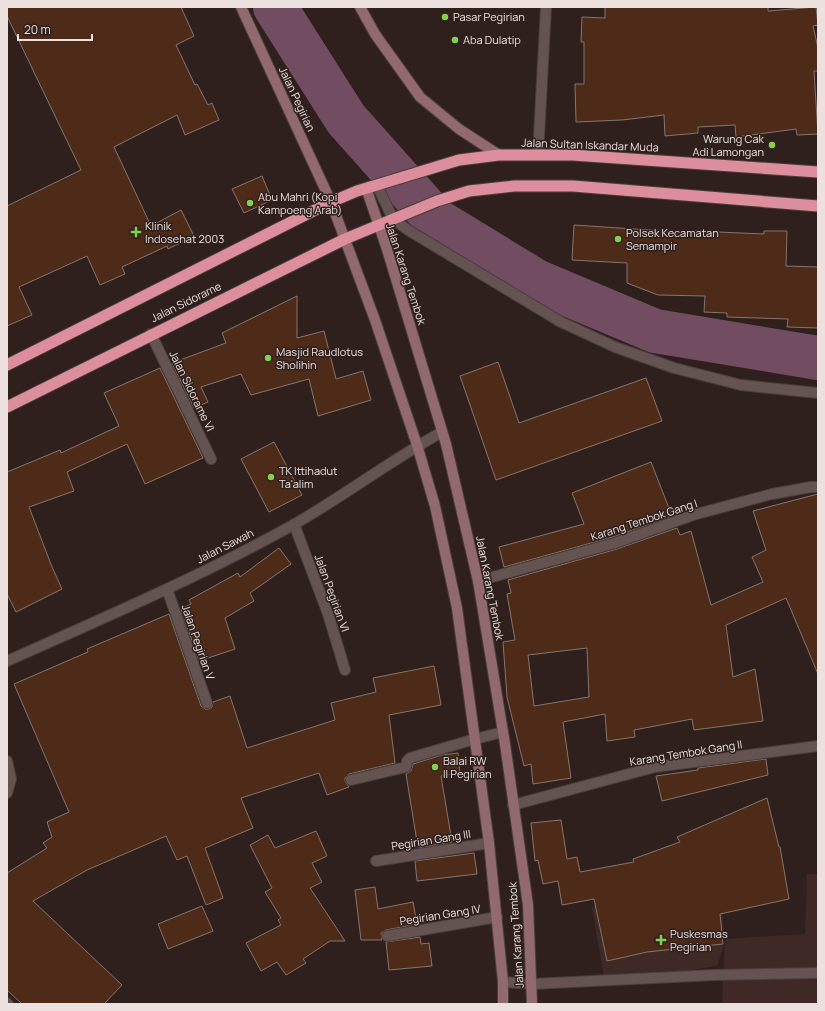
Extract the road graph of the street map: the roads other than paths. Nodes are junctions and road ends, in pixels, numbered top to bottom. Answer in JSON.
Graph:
{"nodes":[{"id":1,"x":240,"y":7,"type":"edge"},
{"id":2,"x":360,"y":7,"type":"edge"},
{"id":3,"x":546,"y":7,"type":"edge"},
{"id":4,"x":499,"y":155,"type":"junction"},
{"id":5,"x":538,"y":155,"type":"junction"},
{"id":6,"x":818,"y":172,"type":"edge"},
{"id":7,"x":381,"y":184,"type":"junction"},
{"id":8,"x":366,"y":188,"type":"junction"},
{"id":9,"x":331,"y":202,"type":"junction"},
{"id":10,"x":818,"y":206,"type":"edge"},
{"id":11,"x":393,"y":219,"type":"junction"},
{"id":12,"x":378,"y":224,"type":"junction"},
{"id":13,"x":345,"y":239,"type":"junction"},
{"id":14,"x":151,"y":334,"type":"junction"},
{"id":15,"x":7,"y":365,"type":"edge"},
{"id":16,"x":818,"y":393,"type":"edge"},
{"id":17,"x":7,"y":407,"type":"edge"},
{"id":18,"x":442,"y":432,"type":"junction"},
{"id":19,"x":417,"y":445,"type":"junction"},
{"id":20,"x":211,"y":459,"type":"dead end"},
{"id":21,"x":818,"y":487,"type":"edge"},
{"id":22,"x":294,"y":524,"type":"junction"},
{"id":23,"x":478,"y":581,"type":"junction"},
{"id":24,"x":167,"y":589,"type":"junction"},
{"id":25,"x":7,"y":661,"type":"edge"},
{"id":26,"x":345,"y":670,"type":"dead end"},
{"id":27,"x":207,"y":703,"type":"dead end"},
{"id":28,"x":503,"y":732,"type":"junction"},
{"id":29,"x":475,"y":739,"type":"junction"},
{"id":30,"x":818,"y":746,"type":"edge"},
{"id":31,"x":7,"y":761,"type":"edge"},
{"id":32,"x":351,"y":780,"type":"dead end"},
{"id":33,"x":7,"y":793,"type":"edge"},
{"id":34,"x":513,"y":805,"type":"junction"},
{"id":35,"x":489,"y":843,"type":"junction"},
{"id":36,"x":376,"y":861,"type":"dead end"},
{"id":37,"x":497,"y":917,"type":"junction"},
{"id":38,"x":387,"y":936,"type":"dead end"},
{"id":39,"x":818,"y":973,"type":"edge"},
{"id":40,"x":503,"y":982,"type":"junction"},
{"id":41,"x":532,"y":984,"type":"junction"},
{"id":42,"x":502,"y":1004,"type":"edge"},
{"id":43,"x":532,"y":1004,"type":"edge"}],
"edges":[{"from":1,"to":9,"type":"main road","name":"Jalan Pegirian"},
{"from":2,"to":4,"type":"main road"},
{"from":3,"to":5,"type":"street"},
{"from":4,"to":5,"type":"highway","name":"Jalan Sultan Iskandar Muda"},
{"from":4,"to":7,"type":"highway","name":"Jalan Sultan Iskandar Muda"},
{"from":5,"to":6,"type":"highway","name":"Jalan Sultan Iskandar Muda"},
{"from":7,"to":8,"type":"highway","name":"Jalan Sultan Iskandar Muda"},
{"from":7,"to":11,"type":"street"},
{"from":8,"to":9,"type":"highway"},
{"from":8,"to":12,"type":"main road","name":"Jalan Karang Tembok"},
{"from":9,"to":13,"type":"main road","name":"Jalan Karang Tembok"},
{"from":9,"to":15,"type":"highway"},
{"from":10,"to":11,"type":"highway"},
{"from":11,"to":12,"type":"highway"},
{"from":11,"to":16,"type":"street"},
{"from":12,"to":13,"type":"highway","name":"Jalan Sidorame"},
{"from":12,"to":18,"type":"main road","name":"Jalan Karang Tembok"},
{"from":13,"to":14,"type":"highway","name":"Jalan Sidorame"},
{"from":13,"to":19,"type":"main road","name":"Jalan Karang Tembok"},
{"from":14,"to":17,"type":"highway","name":"Jalan Sidorame"},
{"from":14,"to":20,"type":"street","name":"Jalan Sidorame VI"},
{"from":18,"to":19,"type":"street","name":"Jalan Sawah"},
{"from":18,"to":23,"type":"main road","name":"Jalan Karang Tembok"},
{"from":19,"to":22,"type":"street","name":"Jalan Sawah"},
{"from":19,"to":29,"type":"main road","name":"Jalan Karang Tembok"},
{"from":21,"to":23,"type":"street","name":"Karang Tembok Gang I"},
{"from":22,"to":24,"type":"street","name":"Jalan Sawah"},
{"from":22,"to":26,"type":"street","name":"Jalan Pegirian VI"},
{"from":23,"to":28,"type":"main road","name":"Jalan Karang Tembok"},
{"from":24,"to":25,"type":"street","name":"Jalan Sawah"},
{"from":24,"to":27,"type":"street","name":"Jalan Pegirian V"},
{"from":28,"to":29,"type":"street"},
{"from":28,"to":34,"type":"main road","name":"Jalan Karang Tembok"},
{"from":29,"to":32,"type":"street"},
{"from":29,"to":35,"type":"main road","name":"Jalan Karang Tembok"},
{"from":30,"to":34,"type":"street","name":"Karang Tembok Gang II"},
{"from":31,"to":33,"type":"street"},
{"from":34,"to":41,"type":"main road","name":"Jalan Karang Tembok"},
{"from":35,"to":36,"type":"street","name":"Pegirian Gang III"},
{"from":35,"to":37,"type":"main road","name":"Jalan Karang Tembok"},
{"from":37,"to":38,"type":"street","name":"Pegirian Gang IV"},
{"from":37,"to":40,"type":"main road","name":"Jalan Karang Tembok"},
{"from":39,"to":41,"type":"street"},
{"from":40,"to":41,"type":"street"},
{"from":40,"to":42,"type":"main road","name":"Jalan Karang Tembok"},
{"from":41,"to":43,"type":"main road","name":"Jalan Karang Tembok"}]}
